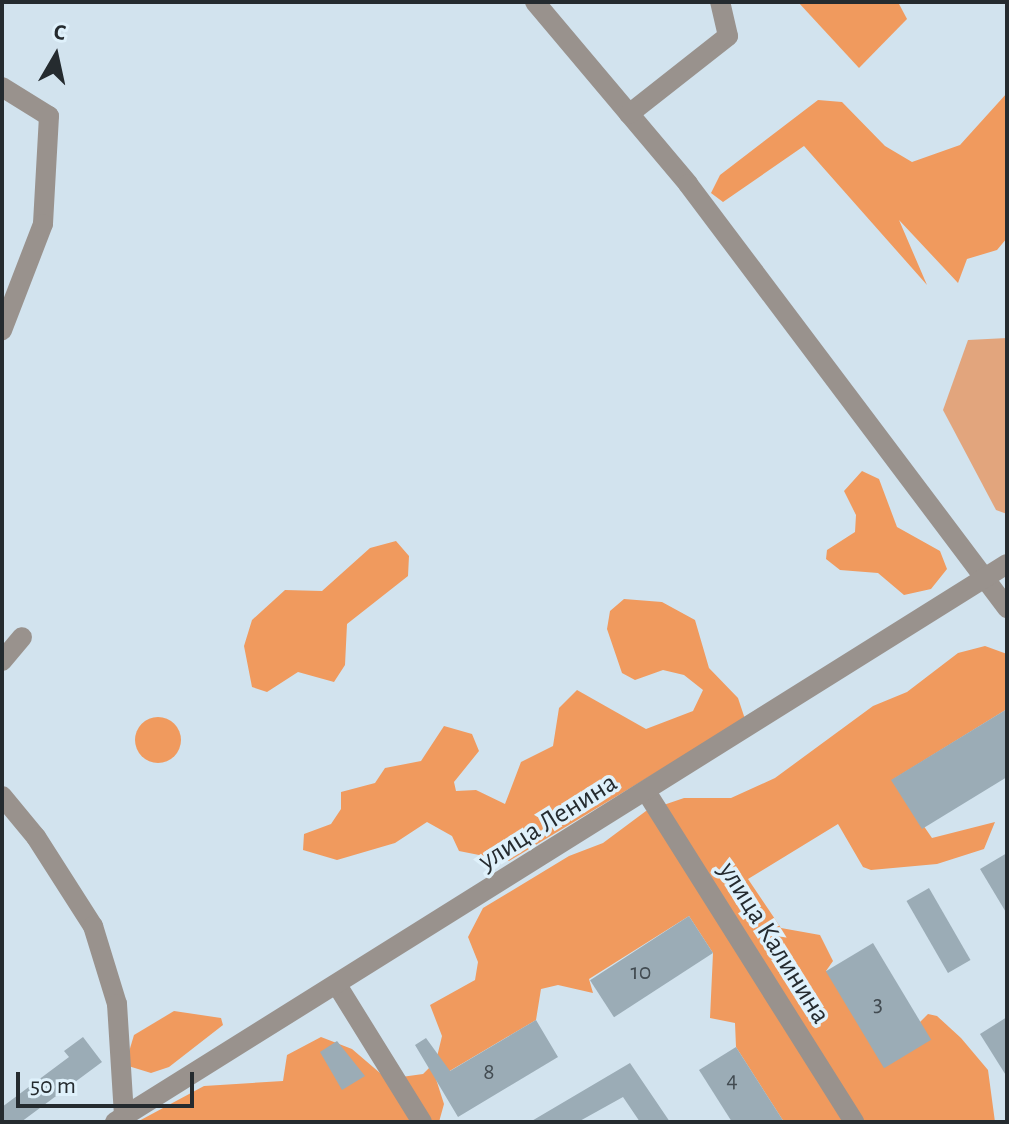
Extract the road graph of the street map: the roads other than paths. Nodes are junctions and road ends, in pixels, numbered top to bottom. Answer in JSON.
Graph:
{"nodes":[{"id":1,"x":535,"y":2,"type":"edge"},
{"id":2,"x":720,"y":2,"type":"edge"},
{"id":3,"x":2,"y":87,"type":"edge"},
{"id":4,"x":629,"y":114,"type":"junction"},
{"id":5,"x":2,"y":330,"type":"edge"},
{"id":6,"x":1007,"y":564,"type":"edge"},
{"id":7,"x":987,"y":577,"type":"junction"},
{"id":8,"x":1007,"y":608,"type":"edge"},
{"id":9,"x":22,"y":637,"type":"dead end"},
{"id":10,"x":2,"y":661,"type":"edge"},
{"id":11,"x":647,"y":793,"type":"junction"},
{"id":12,"x":2,"y":796,"type":"edge"},
{"id":13,"x":337,"y":985,"type":"junction"},
{"id":14,"x":119,"y":1119,"type":"edge"},
{"id":15,"x":422,"y":1122,"type":"edge"},
{"id":16,"x":854,"y":1122,"type":"edge"}],
"edges":[{"from":1,"to":4,"type":"street"},
{"from":2,"to":4,"type":"street"},
{"from":3,"to":5,"type":"street"},
{"from":4,"to":7,"type":"street"},
{"from":6,"to":7,"type":"street","name":"улица Ленина"},
{"from":7,"to":8,"type":"street"},
{"from":7,"to":11,"type":"street","name":"улица Ленина"},
{"from":9,"to":10,"type":"street"},
{"from":11,"to":13,"type":"street","name":"улица Ленина"},
{"from":11,"to":16,"type":"street","name":"улица Калинина"},
{"from":12,"to":14,"type":"street"},
{"from":13,"to":14,"type":"street","name":"улица Ленина"},
{"from":13,"to":15,"type":"street"}]}
